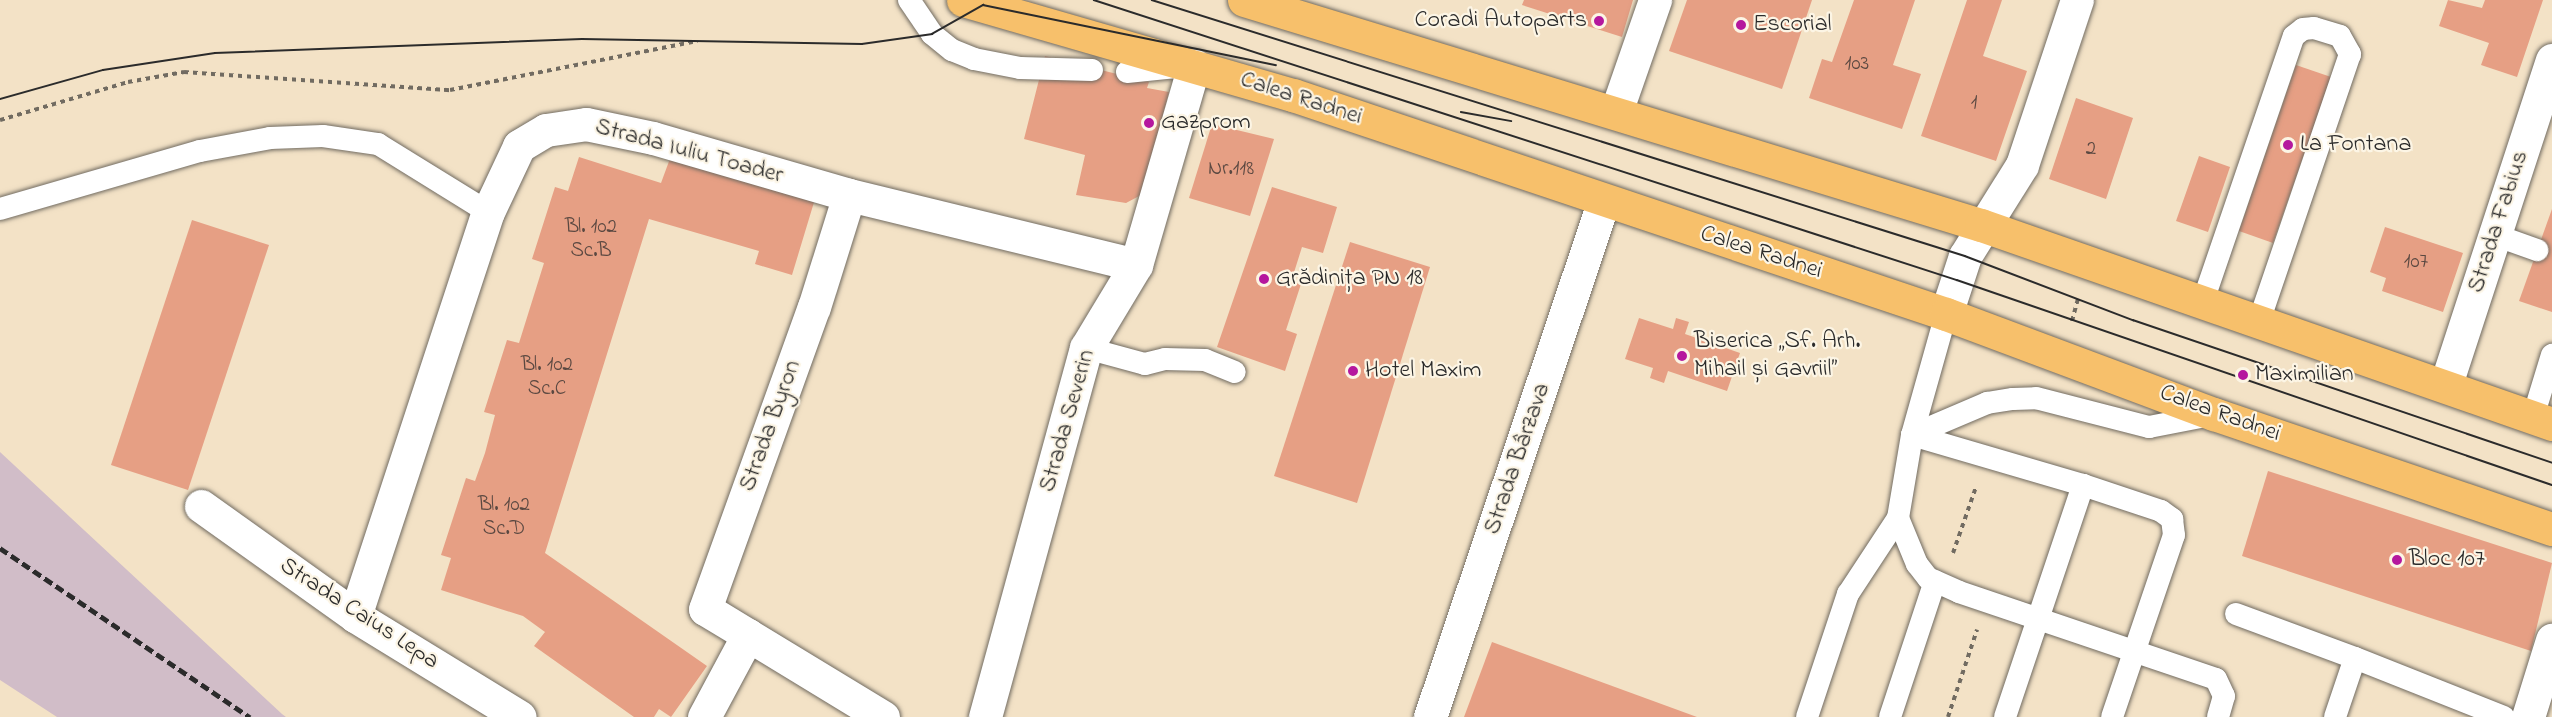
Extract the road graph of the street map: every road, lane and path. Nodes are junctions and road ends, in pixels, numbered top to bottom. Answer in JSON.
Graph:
{"nodes":[{"id":1,"x":909,"y":0,"type":"edge"},
{"id":2,"x":963,"y":0,"type":"edge"},
{"id":3,"x":1244,"y":0,"type":"edge"},
{"id":4,"x":1655,"y":0,"type":"edge"},
{"id":5,"x":2077,"y":0,"type":"edge"},
{"id":6,"x":697,"y":41,"type":"dead end"},
{"id":7,"x":2552,"y":60,"type":"edge"},
{"id":8,"x":1194,"y":65,"type":"junction"},
{"id":9,"x":1092,"y":70,"type":"dead end"},
{"id":10,"x":1127,"y":72,"type":"dead end"},
{"id":11,"x":1616,"y":112,"type":"junction"},
{"id":12,"x":0,"y":120,"type":"edge"},
{"id":13,"x":849,"y":195,"type":"junction"},
{"id":14,"x":1604,"y":200,"type":"junction"},
{"id":15,"x":0,"y":209,"type":"edge"},
{"id":16,"x":488,"y":212,"type":"junction"},
{"id":17,"x":1981,"y":225,"type":"junction"},
{"id":18,"x":2495,"y":235,"type":"junction"},
{"id":19,"x":2537,"y":250,"type":"dead end"},
{"id":20,"x":1136,"y":265,"type":"junction"},
{"id":21,"x":2202,"y":304,"type":"junction"},
{"id":22,"x":1946,"y":314,"type":"junction"},
{"id":23,"x":2259,"y":322,"type":"junction"},
{"id":24,"x":1086,"y":348,"type":"junction"},
{"id":25,"x":2552,"y":355,"type":"edge"},
{"id":26,"x":1235,"y":372,"type":"dead end"},
{"id":27,"x":2446,"y":384,"type":"junction"},
{"id":28,"x":2214,"y":414,"type":"junction"},
{"id":29,"x":2542,"y":420,"type":"edge"},
{"id":30,"x":1912,"y":435,"type":"junction"},
{"id":31,"x":2083,"y":485,"type":"junction"},
{"id":32,"x":201,"y":506,"type":"dead end"},
{"id":33,"x":1898,"y":518,"type":"junction"},
{"id":34,"x":2552,"y":529,"type":"edge"},
{"id":35,"x":1935,"y":581,"type":"junction"},
{"id":36,"x":2236,"y":614,"type":"dead end"},
{"id":37,"x":355,"y":616,"type":"junction"},
{"id":38,"x":2038,"y":618,"type":"junction"},
{"id":39,"x":2552,"y":640,"type":"edge"},
{"id":40,"x":744,"y":643,"type":"junction"},
{"id":41,"x":2134,"y":652,"type":"junction"},
{"id":42,"x":2355,"y":658,"type":"junction"},
{"id":43,"x":520,"y":717,"type":"edge"},
{"id":44,"x":705,"y":717,"type":"edge"},
{"id":45,"x":883,"y":717,"type":"edge"},
{"id":46,"x":985,"y":717,"type":"edge"},
{"id":47,"x":1430,"y":717,"type":"edge"},
{"id":48,"x":1808,"y":717,"type":"edge"},
{"id":49,"x":1890,"y":717,"type":"edge"},
{"id":50,"x":2005,"y":717,"type":"edge"},
{"id":51,"x":2112,"y":717,"type":"edge"},
{"id":52,"x":2217,"y":717,"type":"edge"},
{"id":53,"x":2335,"y":717,"type":"edge"},
{"id":54,"x":2504,"y":717,"type":"edge"},
{"id":55,"x":2528,"y":717,"type":"edge"}],
"edges":[{"from":1,"to":9,"type":"lane"},
{"from":2,"to":8,"type":"main road","name":"Calea Radnei"},
{"from":3,"to":11,"type":"main road"},
{"from":4,"to":11,"type":"street"},
{"from":5,"to":17,"type":"street"},
{"from":6,"to":12,"type":"path"},
{"from":7,"to":18,"type":"street","name":"Strada Fabius"},
{"from":8,"to":10,"type":"lane"},
{"from":8,"to":14,"type":"main road","name":"Calea Radnei"},
{"from":8,"to":20,"type":"street","name":"Strada Severin"},
{"from":11,"to":17,"type":"main road"},
{"from":13,"to":16,"type":"street","name":"Strada Iuliu Toader"},
{"from":13,"to":20,"type":"street","name":"Strada Iuliu Toader"},
{"from":13,"to":40,"type":"street","name":"Strada Byron"},
{"from":14,"to":22,"type":"main road","name":"Calea Radnei"},
{"from":14,"to":47,"type":"street","name":"Strada Bârzava"},
{"from":15,"to":16,"type":"lane"},
{"from":16,"to":37,"type":"street","name":"Strada Iuliu Toader"},
{"from":17,"to":21,"type":"main road"},
{"from":17,"to":22,"type":"street"},
{"from":18,"to":19,"type":"lane"},
{"from":18,"to":27,"type":"street","name":"Strada Fabius"},
{"from":20,"to":24,"type":"street","name":"Strada Severin"},
{"from":21,"to":23,"type":"main road"},
{"from":21,"to":23,"type":"lane"},
{"from":22,"to":28,"type":"main road","name":"Calea Radnei"},
{"from":22,"to":30,"type":"lane"},
{"from":23,"to":27,"type":"main road"},
{"from":24,"to":26,"type":"lane"},
{"from":24,"to":46,"type":"street","name":"Strada Severin"},
{"from":25,"to":29,"type":"lane"},
{"from":27,"to":29,"type":"main road"},
{"from":28,"to":30,"type":"lane"},
{"from":28,"to":34,"type":"main road","name":"Calea Radnei"},
{"from":30,"to":31,"type":"lane"},
{"from":30,"to":33,"type":"lane"},
{"from":31,"to":38,"type":"lane"},
{"from":31,"to":41,"type":"lane"},
{"from":32,"to":37,"type":"street","name":"Strada Caius Lepa"},
{"from":33,"to":35,"type":"lane"},
{"from":33,"to":48,"type":"lane"},
{"from":35,"to":38,"type":"lane"},
{"from":35,"to":49,"type":"lane"},
{"from":36,"to":42,"type":"lane"},
{"from":37,"to":43,"type":"street","name":"Strada Caius Lepa"},
{"from":38,"to":41,"type":"lane"},
{"from":38,"to":50,"type":"lane"},
{"from":39,"to":55,"type":"street"},
{"from":40,"to":44,"type":"street"},
{"from":40,"to":45,"type":"street"},
{"from":41,"to":51,"type":"lane"},
{"from":41,"to":52,"type":"lane"},
{"from":42,"to":53,"type":"lane"},
{"from":42,"to":54,"type":"lane"}]}
